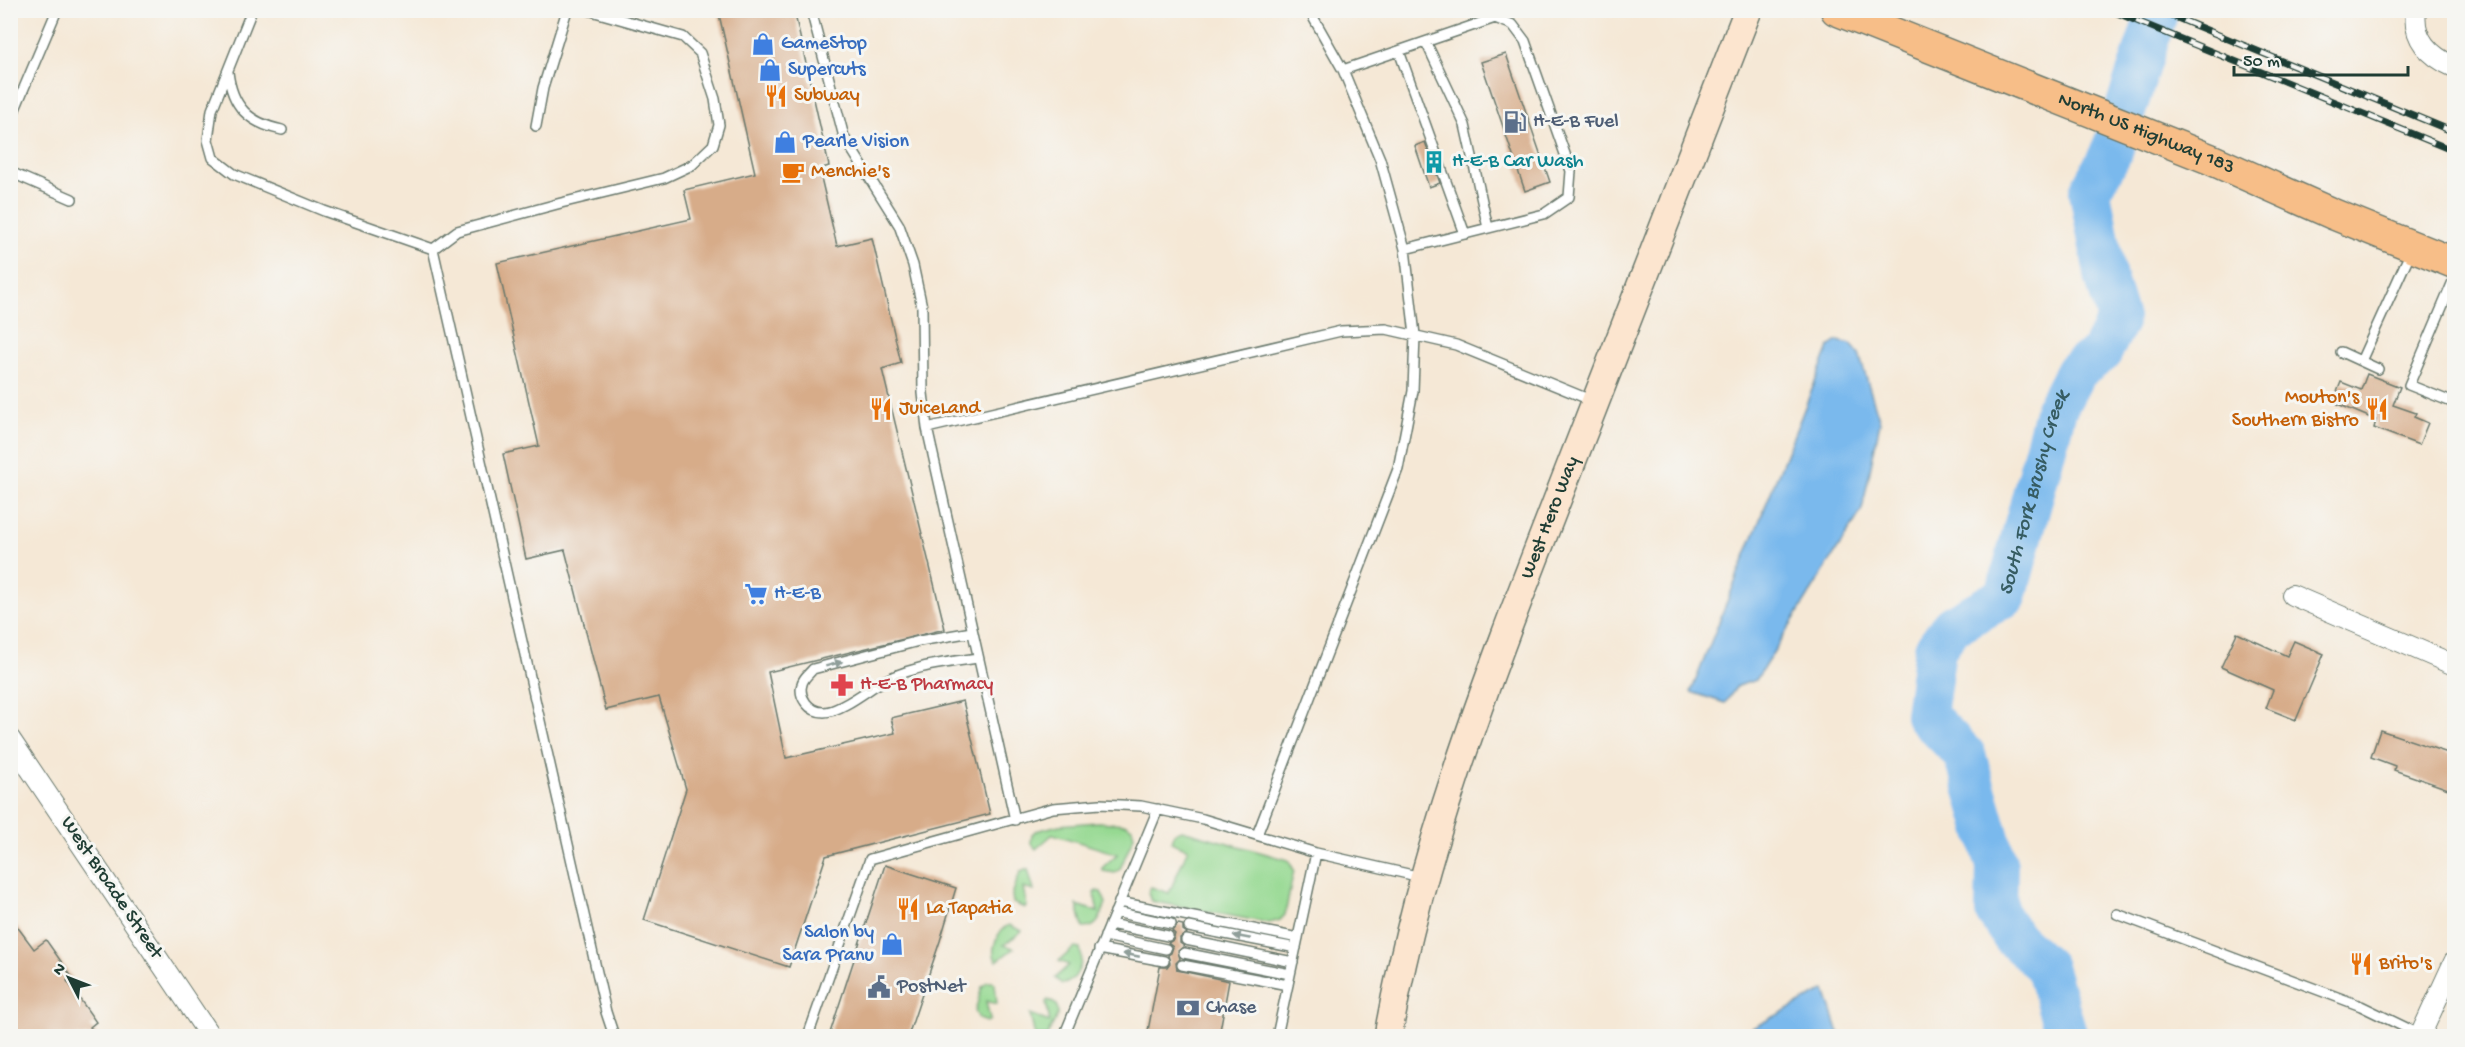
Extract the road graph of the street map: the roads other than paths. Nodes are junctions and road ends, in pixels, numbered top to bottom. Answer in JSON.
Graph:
{"nodes":[{"id":1,"x":57,"y":10,"type":"edge"},
{"id":2,"x":252,"y":10,"type":"edge"},
{"id":3,"x":567,"y":10,"type":"edge"},
{"id":4,"x":588,"y":10,"type":"edge"},
{"id":5,"x":811,"y":10,"type":"edge"},
{"id":6,"x":1309,"y":10,"type":"edge"},
{"id":7,"x":1748,"y":10,"type":"edge"},
{"id":8,"x":1836,"y":10,"type":"edge"},
{"id":9,"x":2416,"y":10,"type":"edge"},
{"id":10,"x":1426,"y":42,"type":"junction"},
{"id":11,"x":1399,"y":51,"type":"junction"},
{"id":12,"x":2454,"y":67,"type":"edge"},
{"id":13,"x":228,"y":70,"type":"junction"},
{"id":14,"x":1343,"y":70,"type":"junction"},
{"id":15,"x":10,"y":121,"type":"edge"},
{"id":16,"x":536,"y":126,"type":"dead end"},
{"id":17,"x":282,"y":130,"type":"dead end"},
{"id":18,"x":10,"y":172,"type":"edge"},
{"id":19,"x":72,"y":199,"type":"dead end"},
{"id":20,"x":1488,"y":228,"type":"junction"},
{"id":21,"x":1465,"y":234,"type":"junction"},
{"id":22,"x":2413,"y":246,"type":"junction"},
{"id":23,"x":433,"y":249,"type":"junction"},
{"id":24,"x":1405,"y":249,"type":"junction"},
{"id":25,"x":2454,"y":263,"type":"edge"},
{"id":26,"x":2454,"y":279,"type":"edge"},
{"id":27,"x":1415,"y":335,"type":"junction"},
{"id":28,"x":2341,"y":352,"type":"dead end"},
{"id":29,"x":2361,"y":361,"type":"junction"},
{"id":30,"x":2378,"y":369,"type":"dead end"},
{"id":31,"x":1596,"y":402,"type":"junction"},
{"id":32,"x":2454,"y":403,"type":"edge"},
{"id":33,"x":927,"y":428,"type":"junction"},
{"id":34,"x":2292,"y":595,"type":"dead end"},
{"id":35,"x":972,"y":632,"type":"junction"},
{"id":36,"x":978,"y":658,"type":"junction"},
{"id":37,"x":2454,"y":665,"type":"edge"},
{"id":38,"x":10,"y":739,"type":"edge"},
{"id":39,"x":1158,"y":809,"type":"junction"},
{"id":40,"x":1015,"y":820,"type":"junction"},
{"id":41,"x":1257,"y":835,"type":"junction"},
{"id":42,"x":1316,"y":853,"type":"junction"},
{"id":43,"x":1423,"y":878,"type":"junction"},
{"id":44,"x":1119,"y":902,"type":"junction"},
{"id":45,"x":1115,"y":912,"type":"junction"},
{"id":46,"x":2117,"y":914,"type":"dead end"},
{"id":47,"x":1110,"y":924,"type":"junction"},
{"id":48,"x":1171,"y":924,"type":"dead end"},
{"id":49,"x":1189,"y":927,"type":"dead end"},
{"id":50,"x":1105,"y":936,"type":"junction"},
{"id":51,"x":1168,"y":936,"type":"dead end"},
{"id":52,"x":1298,"y":938,"type":"junction"},
{"id":53,"x":1186,"y":940,"type":"dead end"},
{"id":54,"x":1296,"y":948,"type":"junction"},
{"id":55,"x":1099,"y":949,"type":"junction"},
{"id":56,"x":1166,"y":949,"type":"dead end"},
{"id":57,"x":1184,"y":953,"type":"dead end"},
{"id":58,"x":1164,"y":961,"type":"dead end"},
{"id":59,"x":1293,"y":962,"type":"junction"},
{"id":60,"x":2454,"y":962,"type":"edge"},
{"id":61,"x":1182,"y":965,"type":"dead end"},
{"id":62,"x":1290,"y":974,"type":"junction"},
{"id":63,"x":1288,"y":985,"type":"junction"},
{"id":64,"x":210,"y":1036,"type":"edge"},
{"id":65,"x":614,"y":1036,"type":"edge"},
{"id":66,"x":808,"y":1036,"type":"edge"},
{"id":67,"x":1064,"y":1036,"type":"edge"},
{"id":68,"x":1277,"y":1036,"type":"edge"},
{"id":69,"x":1388,"y":1036,"type":"edge"},
{"id":70,"x":2422,"y":1036,"type":"edge"}],
"edges":[{"from":1,"to":15,"type":"lane"},
{"from":2,"to":13,"type":"lane"},
{"from":3,"to":16,"type":"lane"},
{"from":4,"to":23,"type":"lane"},
{"from":5,"to":33,"type":"lane"},
{"from":6,"to":14,"type":"lane"},
{"from":7,"to":31,"type":"main road","name":"West Hero Way"},
{"from":8,"to":22,"type":"main road","name":"North US Highway 183"},
{"from":9,"to":12,"type":"street"},
{"from":10,"to":11,"type":"lane"},
{"from":10,"to":20,"type":"lane"},
{"from":10,"to":20,"type":"lane"},
{"from":11,"to":14,"type":"lane"},
{"from":11,"to":21,"type":"lane"},
{"from":13,"to":17,"type":"lane"},
{"from":13,"to":23,"type":"lane"},
{"from":14,"to":24,"type":"lane"},
{"from":18,"to":19,"type":"lane"},
{"from":20,"to":21,"type":"lane"},
{"from":21,"to":24,"type":"lane"},
{"from":22,"to":25,"type":"main road","name":"North US Highway 183"},
{"from":22,"to":29,"type":"lane"},
{"from":23,"to":65,"type":"lane"},
{"from":24,"to":27,"type":"lane"},
{"from":26,"to":32,"type":"lane"},
{"from":27,"to":31,"type":"lane"},
{"from":27,"to":33,"type":"lane"},
{"from":27,"to":41,"type":"lane"},
{"from":28,"to":29,"type":"lane"},
{"from":29,"to":30,"type":"lane"},
{"from":31,"to":43,"type":"main road","name":"West Hero Way"},
{"from":33,"to":35,"type":"lane"},
{"from":34,"to":37,"type":"street"},
{"from":35,"to":36,"type":"lane"},
{"from":36,"to":35,"type":"lane","one_way":true},
{"from":36,"to":40,"type":"lane"},
{"from":38,"to":64,"type":"street","name":"West Broade Street"},
{"from":39,"to":40,"type":"lane"},
{"from":39,"to":41,"type":"lane"},
{"from":39,"to":44,"type":"lane"},
{"from":40,"to":66,"type":"lane"},
{"from":41,"to":42,"type":"lane"},
{"from":42,"to":43,"type":"lane"},
{"from":42,"to":52,"type":"lane"},
{"from":43,"to":69,"type":"main road","name":"West Hero Way"},
{"from":44,"to":45,"type":"lane"},
{"from":44,"to":52,"type":"lane"},
{"from":45,"to":47,"type":"lane"},
{"from":45,"to":48,"type":"lane"},
{"from":46,"to":70,"type":"lane"},
{"from":47,"to":50,"type":"lane"},
{"from":47,"to":51,"type":"lane"},
{"from":54,"to":49,"type":"lane","one_way":true},
{"from":50,"to":55,"type":"lane"},
{"from":50,"to":56,"type":"lane"},
{"from":52,"to":54,"type":"lane"},
{"from":53,"to":59,"type":"lane"},
{"from":54,"to":59,"type":"lane"},
{"from":58,"to":55,"type":"lane","one_way":true},
{"from":55,"to":67,"type":"lane"},
{"from":57,"to":62,"type":"lane"},
{"from":59,"to":62,"type":"lane"},
{"from":60,"to":70,"type":"street"},
{"from":61,"to":63,"type":"lane"},
{"from":62,"to":63,"type":"lane"},
{"from":63,"to":68,"type":"lane"}]}
